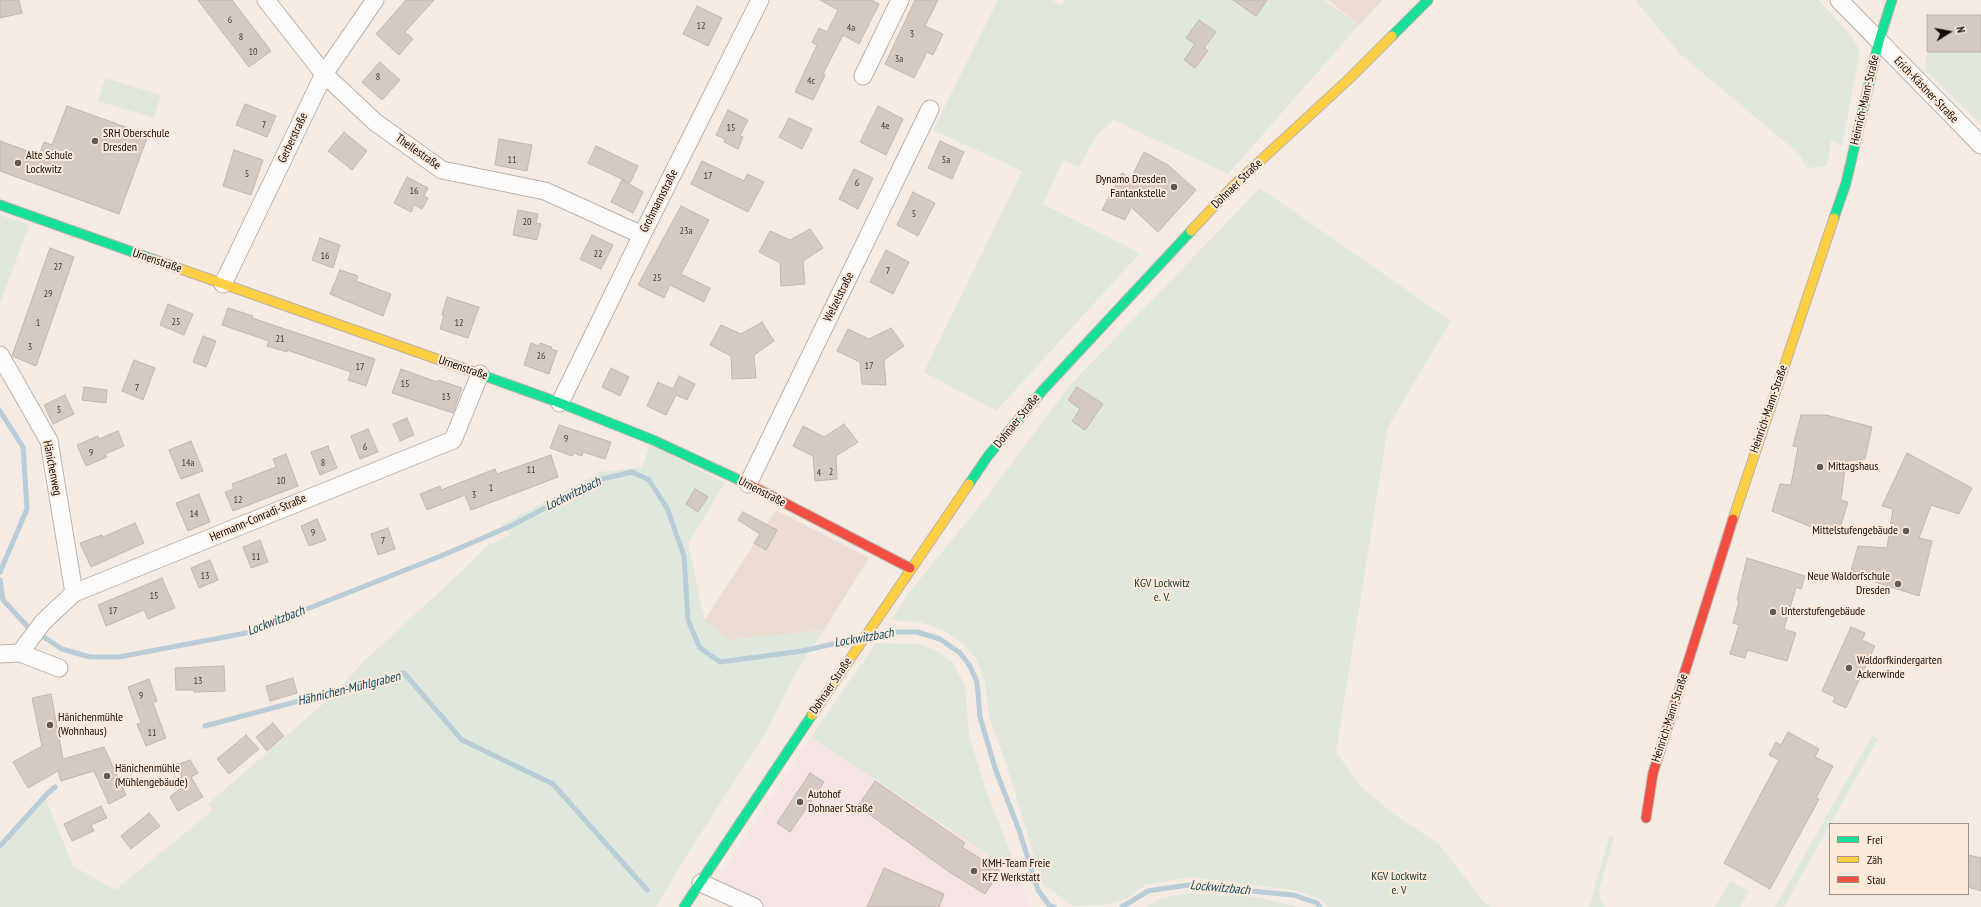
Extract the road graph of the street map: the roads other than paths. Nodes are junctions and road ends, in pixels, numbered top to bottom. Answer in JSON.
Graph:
{"nodes":[{"id":1,"x":266,"y":0,"type":"edge"},
{"id":2,"x":375,"y":0,"type":"edge"},
{"id":3,"x":760,"y":0,"type":"edge"},
{"id":4,"x":900,"y":0,"type":"edge"},
{"id":5,"x":1428,"y":0,"type":"edge"},
{"id":6,"x":1839,"y":0,"type":"edge"},
{"id":7,"x":1892,"y":0,"type":"edge"},
{"id":8,"x":1879,"y":41,"type":"junction"},
{"id":9,"x":324,"y":74,"type":"junction"},
{"id":10,"x":863,"y":76,"type":"dead end"},
{"id":11,"x":930,"y":109,"type":"dead end"},
{"id":12,"x":1981,"y":146,"type":"edge"},
{"id":13,"x":0,"y":205,"type":"edge"},
{"id":14,"x":642,"y":235,"type":"junction"},
{"id":15,"x":223,"y":284,"type":"junction"},
{"id":16,"x":0,"y":354,"type":"edge"},
{"id":17,"x":480,"y":374,"type":"junction"},
{"id":18,"x":560,"y":403,"type":"junction"},
{"id":19,"x":748,"y":484,"type":"junction"},
{"id":20,"x":910,"y":568,"type":"junction"},
{"id":21,"x":74,"y":592,"type":"junction"},
{"id":22,"x":0,"y":654,"type":"edge"},
{"id":23,"x":20,"y":654,"type":"junction"},
{"id":24,"x":59,"y":668,"type":"dead end"},
{"id":25,"x":1646,"y":818,"type":"dead end"},
{"id":26,"x":701,"y":883,"type":"junction"},
{"id":27,"x":684,"y":907,"type":"edge"},
{"id":28,"x":754,"y":907,"type":"edge"}],
"edges":[{"from":1,"to":9,"type":"street","name":"Theilestraße"},
{"from":2,"to":9,"type":"street","name":"Gerberstraße"},
{"from":3,"to":14,"type":"street","name":"Grohmannstraße"},
{"from":4,"to":10,"type":"street"},
{"from":5,"to":20,"type":"street","name":"Dohnaer Straße"},
{"from":6,"to":8,"type":"street","name":"Erich-Kästner-Straße"},
{"from":7,"to":8,"type":"street","name":"Heinrich-Mann-Straße"},
{"from":8,"to":12,"type":"street","name":"Erich-Kästner-Straße"},
{"from":8,"to":25,"type":"street","name":"Heinrich-Mann-Straße"},
{"from":9,"to":14,"type":"street","name":"Theilestraße"},
{"from":9,"to":15,"type":"street","name":"Gerberstraße"},
{"from":11,"to":19,"type":"street","name":"Welzelstraße"},
{"from":13,"to":15,"type":"street","name":"Urnenstraße"},
{"from":14,"to":18,"type":"street","name":"Grohmannstraße"},
{"from":15,"to":17,"type":"street","name":"Urnenstraße"},
{"from":16,"to":21,"type":"street","name":"Hänichenweg"},
{"from":17,"to":18,"type":"street","name":"Urnenstraße"},
{"from":17,"to":21,"type":"street","name":"Hermann-Conradi-Straße"},
{"from":18,"to":19,"type":"street","name":"Urnenstraße"},
{"from":19,"to":20,"type":"street","name":"Urnenstraße"},
{"from":20,"to":26,"type":"street","name":"Dohnaer Straße"},
{"from":21,"to":23,"type":"street","name":"Hermann-Conradi-Straße"},
{"from":22,"to":23,"type":"street"},
{"from":23,"to":24,"type":"street"},
{"from":26,"to":27,"type":"street","name":"Dohnaer Straße"},
{"from":26,"to":28,"type":"street"}]}
